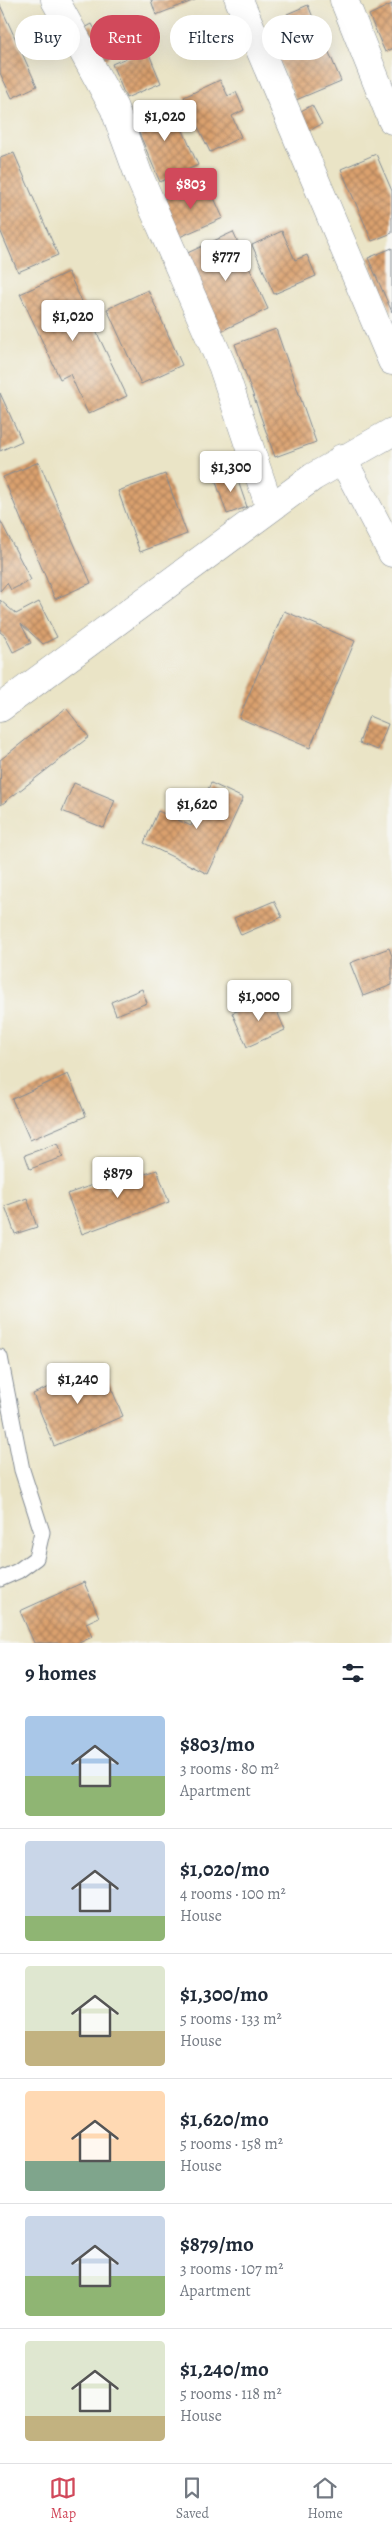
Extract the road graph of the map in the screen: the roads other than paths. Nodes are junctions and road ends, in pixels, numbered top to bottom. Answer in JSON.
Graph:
{"nodes":[{"id":1,"x":55,"y":0,"type":"edge"},
{"id":2,"x":239,"y":0,"type":"edge"},
{"id":3,"x":344,"y":0,"type":"edge"},
{"id":4,"x":392,"y":120,"type":"edge"},
{"id":5,"x":392,"y":361,"type":"edge"},
{"id":6,"x":392,"y":432,"type":"edge"},
{"id":7,"x":342,"y":458,"type":"junction"},
{"id":8,"x":270,"y":508,"type":"junction"},
{"id":9,"x":392,"y":554,"type":"edge"},
{"id":10,"x":0,"y":707,"type":"edge"},
{"id":11,"x":0,"y":1358,"type":"edge"},
{"id":12,"x":0,"y":1579,"type":"edge"}],
"edges":[{"from":1,"to":8,"type":"street"},
{"from":2,"to":5,"type":"street"},
{"from":3,"to":4,"type":"street"},
{"from":6,"to":7,"type":"street"},
{"from":7,"to":8,"type":"street"},
{"from":7,"to":9,"type":"street"},
{"from":8,"to":10,"type":"street"},
{"from":11,"to":12,"type":"lane"}]}
